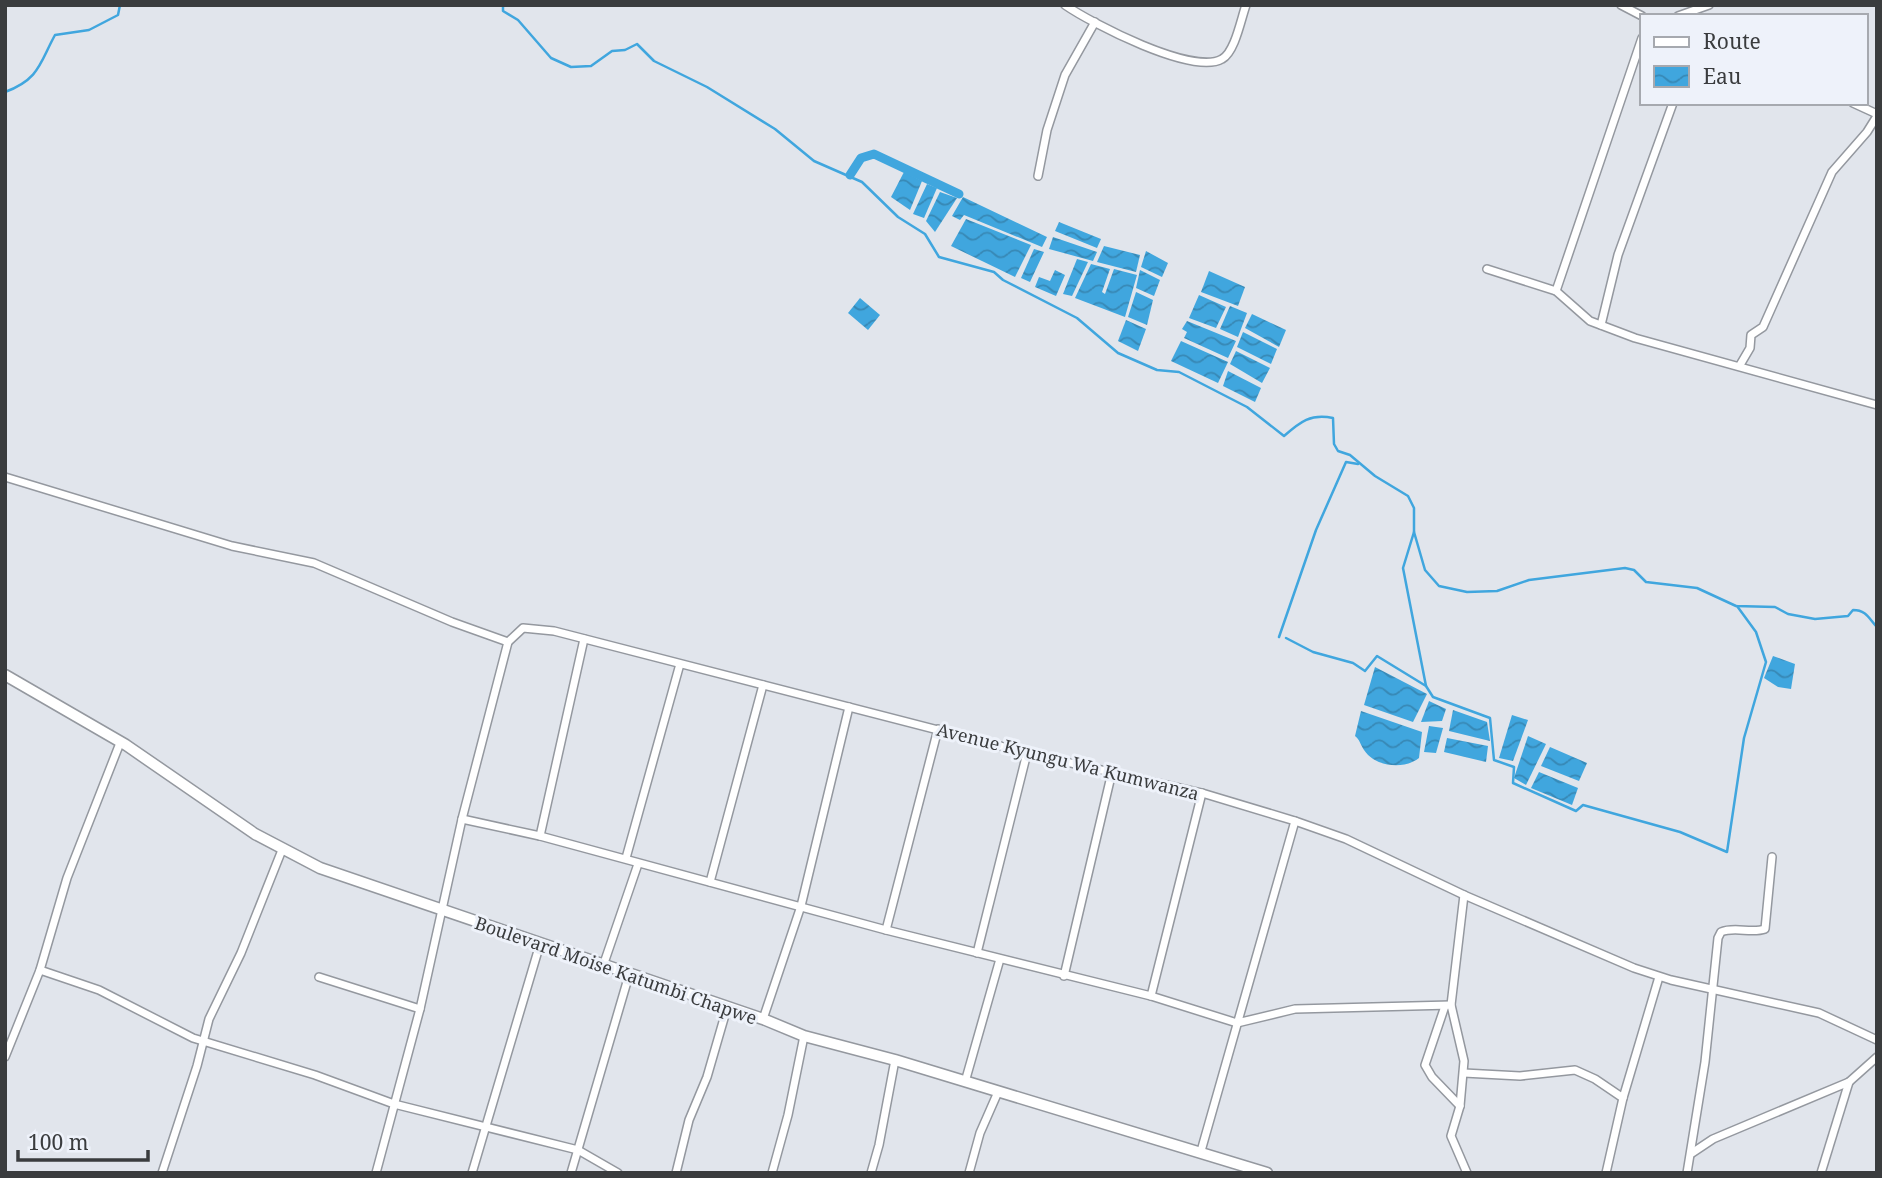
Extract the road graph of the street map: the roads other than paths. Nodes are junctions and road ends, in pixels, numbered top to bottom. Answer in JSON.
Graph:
{"nodes":[{"id":1,"x":1065,"y":5,"type":"edge"},
{"id":2,"x":1246,"y":5,"type":"edge"},
{"id":3,"x":1621,"y":5,"type":"edge"},
{"id":4,"x":1709,"y":5,"type":"edge"},
{"id":5,"x":1684,"y":14,"type":"edge"},
{"id":6,"x":1640,"y":15,"type":"edge"},
{"id":7,"x":1095,"y":22,"type":"junction"},
{"id":8,"x":1640,"y":44,"type":"edge"},
{"id":9,"x":1672,"y":105,"type":"edge"},
{"id":10,"x":1857,"y":105,"type":"edge"},
{"id":11,"x":1877,"y":115,"type":"edge"},
{"id":12,"x":1038,"y":176,"type":"dead end"},
{"id":13,"x":1487,"y":270,"type":"dead end"},
{"id":14,"x":1556,"y":291,"type":"junction"},
{"id":15,"x":1601,"y":325,"type":"junction"},
{"id":16,"x":1740,"y":365,"type":"junction"},
{"id":17,"x":1877,"y":405,"type":"edge"},
{"id":18,"x":5,"y":477,"type":"edge"},
{"id":19,"x":584,"y":639,"type":"junction"},
{"id":20,"x":509,"y":642,"type":"junction"},
{"id":21,"x":680,"y":664,"type":"junction"},
{"id":22,"x":5,"y":675,"type":"edge"},
{"id":23,"x":762,"y":685,"type":"junction"},
{"id":24,"x":849,"y":707,"type":"junction"},
{"id":25,"x":938,"y":729,"type":"junction"},
{"id":26,"x":120,"y":743,"type":"junction"},
{"id":27,"x":1027,"y":753,"type":"junction"},
{"id":28,"x":1112,"y":772,"type":"junction"},
{"id":29,"x":1202,"y":793,"type":"junction"},
{"id":30,"x":462,"y":819,"type":"junction"},
{"id":31,"x":1295,"y":821,"type":"junction"},
{"id":32,"x":540,"y":836,"type":"junction"},
{"id":33,"x":282,"y":850,"type":"junction"},
{"id":34,"x":1772,"y":857,"type":"dead end"},
{"id":35,"x":626,"y":858,"type":"junction"},
{"id":36,"x":638,"y":864,"type":"junction"},
{"id":37,"x":710,"y":882,"type":"junction"},
{"id":38,"x":1464,"y":895,"type":"junction"},
{"id":39,"x":801,"y":905,"type":"junction"},
{"id":40,"x":440,"y":911,"type":"junction"},
{"id":41,"x":886,"y":930,"type":"junction"},
{"id":42,"x":540,"y":944,"type":"junction"},
{"id":43,"x":977,"y":953,"type":"junction"},
{"id":44,"x":1000,"y":959,"type":"junction"},
{"id":45,"x":603,"y":966,"type":"junction"},
{"id":46,"x":40,"y":970,"type":"junction"},
{"id":47,"x":629,"y":975,"type":"junction"},
{"id":48,"x":1065,"y":976,"type":"junction"},
{"id":49,"x":1659,"y":976,"type":"junction"},
{"id":50,"x":319,"y":977,"type":"dead end"},
{"id":51,"x":1713,"y":990,"type":"junction"},
{"id":52,"x":1151,"y":996,"type":"junction"},
{"id":53,"x":1448,"y":1006,"type":"junction"},
{"id":54,"x":727,"y":1008,"type":"junction"},
{"id":55,"x":419,"y":1009,"type":"junction"},
{"id":56,"x":763,"y":1019,"type":"junction"},
{"id":57,"x":1237,"y":1023,"type":"junction"},
{"id":58,"x":804,"y":1036,"type":"junction"},
{"id":59,"x":202,"y":1040,"type":"junction"},
{"id":60,"x":1877,"y":1040,"type":"edge"},
{"id":61,"x":1877,"y":1057,"type":"edge"},
{"id":62,"x":5,"y":1058,"type":"edge"},
{"id":63,"x":895,"y":1060,"type":"junction"},
{"id":64,"x":1464,"y":1073,"type":"junction"},
{"id":65,"x":965,"y":1082,"type":"junction"},
{"id":66,"x":1849,"y":1082,"type":"junction"},
{"id":67,"x":999,"y":1092,"type":"junction"},
{"id":68,"x":1623,"y":1098,"type":"junction"},
{"id":69,"x":394,"y":1104,"type":"junction"},
{"id":70,"x":1460,"y":1106,"type":"junction"},
{"id":71,"x":486,"y":1125,"type":"junction"},
{"id":72,"x":1693,"y":1138,"type":"junction"},
{"id":73,"x":1713,"y":1139,"type":"junction"},
{"id":74,"x":578,"y":1150,"type":"junction"},
{"id":75,"x":1201,"y":1151,"type":"junction"},
{"id":76,"x":1692,"y":1153,"type":"junction"},
{"id":77,"x":1244,"y":1169,"type":"edge"},
{"id":78,"x":162,"y":1173,"type":"edge"},
{"id":79,"x":376,"y":1173,"type":"edge"},
{"id":80,"x":472,"y":1173,"type":"edge"},
{"id":81,"x":571,"y":1173,"type":"edge"},
{"id":82,"x":618,"y":1173,"type":"edge"},
{"id":83,"x":677,"y":1173,"type":"edge"},
{"id":84,"x":772,"y":1173,"type":"edge"},
{"id":85,"x":871,"y":1173,"type":"edge"},
{"id":86,"x":969,"y":1173,"type":"edge"},
{"id":87,"x":1267,"y":1173,"type":"edge"},
{"id":88,"x":1468,"y":1173,"type":"edge"},
{"id":89,"x":1606,"y":1173,"type":"edge"},
{"id":90,"x":1688,"y":1173,"type":"edge"},
{"id":91,"x":1822,"y":1173,"type":"edge"}],
"edges":[{"from":1,"to":7,"type":"street"},
{"from":2,"to":7,"type":"street"},
{"from":3,"to":6,"type":"street"},
{"from":4,"to":5,"type":"street"},
{"from":7,"to":12,"type":"street"},
{"from":8,"to":14,"type":"street"},
{"from":9,"to":15,"type":"street"},
{"from":10,"to":11,"type":"street"},
{"from":11,"to":16,"type":"street"},
{"from":13,"to":14,"type":"street"},
{"from":14,"to":15,"type":"street"},
{"from":15,"to":16,"type":"street"},
{"from":16,"to":17,"type":"street"},
{"from":18,"to":20,"type":"street"},
{"from":19,"to":20,"type":"street","name":"Avenue Kyungu Wa Kumwanza"},
{"from":19,"to":21,"type":"street","name":"Avenue Kyungu Wa Kumwanza"},
{"from":19,"to":32,"type":"street"},
{"from":20,"to":30,"type":"street"},
{"from":21,"to":23,"type":"street","name":"Avenue Kyungu Wa Kumwanza"},
{"from":21,"to":35,"type":"street"},
{"from":22,"to":26,"type":"street","name":"Boulevard Moise Katumbi Chapwe"},
{"from":23,"to":24,"type":"street","name":"Avenue Kyungu Wa Kumwanza"},
{"from":23,"to":37,"type":"street"},
{"from":24,"to":25,"type":"street","name":"Avenue Kyungu Wa Kumwanza"},
{"from":24,"to":39,"type":"street"},
{"from":25,"to":27,"type":"street","name":"Avenue Kyungu Wa Kumwanza"},
{"from":25,"to":41,"type":"street"},
{"from":26,"to":33,"type":"street","name":"Boulevard Moise Katumbi Chapwe"},
{"from":26,"to":46,"type":"street"},
{"from":27,"to":28,"type":"street","name":"Avenue Kyungu Wa Kumwanza"},
{"from":27,"to":43,"type":"street"},
{"from":28,"to":29,"type":"street","name":"Avenue Kyungu Wa Kumwanza"},
{"from":28,"to":48,"type":"street"},
{"from":29,"to":31,"type":"street","name":"Avenue Kyungu Wa Kumwanza"},
{"from":29,"to":52,"type":"street"},
{"from":30,"to":32,"type":"street"},
{"from":30,"to":40,"type":"street"},
{"from":31,"to":38,"type":"street","name":"Avenue Kyungu Wa Kumwanza"},
{"from":31,"to":57,"type":"street"},
{"from":32,"to":35,"type":"street"},
{"from":33,"to":40,"type":"street","name":"Boulevard Moise Katumbi Chapwe"},
{"from":33,"to":59,"type":"street"},
{"from":34,"to":51,"type":"street"},
{"from":35,"to":36,"type":"street"},
{"from":36,"to":37,"type":"street"},
{"from":36,"to":45,"type":"street"},
{"from":37,"to":39,"type":"street"},
{"from":38,"to":49,"type":"street","name":"Avenue Kyungu Wa Kumwanza"},
{"from":38,"to":53,"type":"street"},
{"from":39,"to":41,"type":"street"},
{"from":39,"to":56,"type":"street"},
{"from":40,"to":42,"type":"street","name":"Boulevard Moise Katumbi Chapwe"},
{"from":40,"to":55,"type":"street"},
{"from":41,"to":43,"type":"street"},
{"from":42,"to":45,"type":"street","name":"Boulevard Moise Katumbi Chapwe"},
{"from":42,"to":71,"type":"street"},
{"from":43,"to":44,"type":"street"},
{"from":44,"to":48,"type":"street"},
{"from":44,"to":65,"type":"street"},
{"from":45,"to":47,"type":"street","name":"Boulevard Moise Katumbi Chapwe"},
{"from":46,"to":59,"type":"street"},
{"from":46,"to":62,"type":"street"},
{"from":47,"to":54,"type":"street","name":"Boulevard Moise Katumbi Chapwe"},
{"from":47,"to":74,"type":"street"},
{"from":48,"to":52,"type":"street"},
{"from":49,"to":51,"type":"street","name":"Avenue Kyungu Wa Kumwanza"},
{"from":49,"to":68,"type":"street"},
{"from":50,"to":55,"type":"street"},
{"from":51,"to":60,"type":"street","name":"Avenue Kyungu Wa Kumwanza"},
{"from":51,"to":72,"type":"street"},
{"from":52,"to":57,"type":"street"},
{"from":53,"to":57,"type":"street"},
{"from":53,"to":64,"type":"street"},
{"from":53,"to":70,"type":"street"},
{"from":54,"to":56,"type":"street","name":"Boulevard Moise Katumbi Chapwe"},
{"from":54,"to":83,"type":"street"},
{"from":55,"to":69,"type":"street"},
{"from":56,"to":58,"type":"street","name":"Boulevard Moise Katumbi Chapwe"},
{"from":57,"to":75,"type":"street"},
{"from":58,"to":63,"type":"street","name":"Boulevard Moise Katumbi Chapwe"},
{"from":58,"to":84,"type":"street"},
{"from":59,"to":69,"type":"street"},
{"from":59,"to":78,"type":"street"},
{"from":61,"to":66,"type":"street"},
{"from":63,"to":65,"type":"street","name":"Boulevard Moise Katumbi Chapwe"},
{"from":63,"to":85,"type":"street"},
{"from":64,"to":68,"type":"street"},
{"from":64,"to":70,"type":"street"},
{"from":65,"to":67,"type":"street","name":"Boulevard Moise Katumbi Chapwe"},
{"from":66,"to":73,"type":"street"},
{"from":66,"to":91,"type":"street"},
{"from":67,"to":75,"type":"street","name":"Boulevard Moise Katumbi Chapwe"},
{"from":67,"to":86,"type":"street"},
{"from":68,"to":89,"type":"street"},
{"from":69,"to":71,"type":"street"},
{"from":69,"to":79,"type":"street"},
{"from":70,"to":88,"type":"street"},
{"from":71,"to":74,"type":"street"},
{"from":71,"to":80,"type":"street"},
{"from":72,"to":73,"type":"street"},
{"from":72,"to":76,"type":"street"},
{"from":73,"to":76,"type":"street"},
{"from":74,"to":81,"type":"street"},
{"from":74,"to":82,"type":"street"},
{"from":75,"to":77,"type":"street","name":"Boulevard Moise Katumbi Chapwe"},
{"from":76,"to":90,"type":"street"},
{"from":77,"to":87,"type":"street","name":"Boulevard Moise Katumbi Chapwe"}]}
